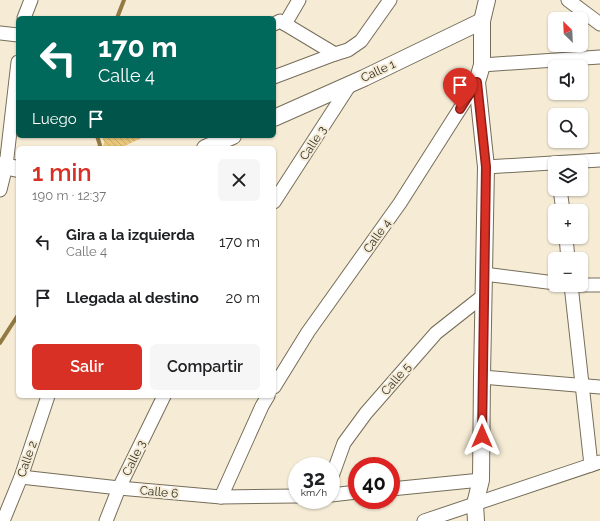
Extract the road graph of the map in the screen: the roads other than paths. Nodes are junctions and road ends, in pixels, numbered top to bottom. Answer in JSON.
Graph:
{"nodes":[{"id":1,"x":30,"y":0,"type":"edge"},
{"id":2,"x":299,"y":0,"type":"edge"},
{"id":3,"x":390,"y":0,"type":"edge"},
{"id":4,"x":487,"y":0,"type":"edge"},
{"id":5,"x":568,"y":0,"type":"edge"},
{"id":6,"x":25,"y":16,"type":"edge"},
{"id":7,"x":482,"y":21,"type":"junction"},
{"id":8,"x":280,"y":24,"type":"edge"},
{"id":9,"x":600,"y":24,"type":"edge"},
{"id":10,"x":0,"y":33,"type":"edge"},
{"id":11,"x":16,"y":35,"type":"edge"},
{"id":12,"x":335,"y":54,"type":"junction"},
{"id":13,"x":600,"y":57,"type":"edge"},
{"id":14,"x":482,"y":65,"type":"junction"},
{"id":15,"x":276,"y":76,"type":"edge"},
{"id":16,"x":477,"y":82,"type":"junction"},
{"id":17,"x":16,"y":83,"type":"edge"},
{"id":18,"x":351,"y":84,"type":"junction"},
{"id":19,"x":276,"y":117,"type":"edge"},
{"id":20,"x":228,"y":138,"type":"edge"},
{"id":21,"x":210,"y":146,"type":"edge"},
{"id":22,"x":600,"y":160,"type":"edge"},
{"id":23,"x":588,"y":161,"type":"edge"},
{"id":24,"x":548,"y":163,"type":"edge"},
{"id":25,"x":8,"y":166,"type":"edge"},
{"id":26,"x":486,"y":167,"type":"junction"},
{"id":27,"x":0,"y":190,"type":"edge"},
{"id":28,"x":276,"y":199,"type":"edge"},
{"id":29,"x":484,"y":274,"type":"junction"},
{"id":30,"x":548,"y":282,"type":"edge"},
{"id":31,"x":588,"y":285,"type":"edge"},
{"id":32,"x":600,"y":285,"type":"edge"},
{"id":33,"x":571,"y":292,"type":"edge"},
{"id":34,"x":483,"y":296,"type":"junction"},
{"id":35,"x":482,"y":377,"type":"junction"},
{"id":36,"x":276,"y":384,"type":"edge"},
{"id":37,"x":582,"y":385,"type":"junction"},
{"id":38,"x":600,"y":387,"type":"edge"},
{"id":39,"x":47,"y":398,"type":"edge"},
{"id":40,"x":163,"y":398,"type":"edge"},
{"id":41,"x":267,"y":398,"type":"edge"},
{"id":42,"x":339,"y":457,"type":"edge"},
{"id":43,"x":595,"y":464,"type":"edge"},
{"id":44,"x":21,"y":477,"type":"junction"},
{"id":45,"x":481,"y":480,"type":"junction"},
{"id":46,"x":119,"y":488,"type":"junction"},
{"id":47,"x":400,"y":488,"type":"edge"},
{"id":48,"x":288,"y":496,"type":"edge"},
{"id":49,"x":221,"y":497,"type":"junction"},
{"id":50,"x":475,"y":504,"type":"junction"},
{"id":51,"x":3,"y":521,"type":"edge"},
{"id":52,"x":106,"y":521,"type":"edge"},
{"id":53,"x":424,"y":521,"type":"edge"},
{"id":54,"x":476,"y":521,"type":"edge"}],
"edges":[{"from":1,"to":6,"type":"street"},
{"from":2,"to":8,"type":"street"},
{"from":3,"to":12,"type":"street"},
{"from":4,"to":7,"type":"street"},
{"from":5,"to":9,"type":"street"},
{"from":7,"to":14,"type":"street"},
{"from":7,"to":18,"type":"street","name":"Calle 1"},
{"from":8,"to":12,"type":"street"},
{"from":10,"to":11,"type":"street"},
{"from":12,"to":15,"type":"street"},
{"from":13,"to":14,"type":"street"},
{"from":14,"to":16,"type":"street"},
{"from":16,"to":26,"type":"street"},
{"from":16,"to":36,"type":"street","name":"Calle 4"},
{"from":17,"to":25,"type":"street"},
{"from":18,"to":19,"type":"street","name":"Calle 1"},
{"from":18,"to":28,"type":"street","name":"Calle 3"},
{"from":20,"to":21,"type":"street"},
{"from":22,"to":23,"type":"street"},
{"from":24,"to":26,"type":"street"},
{"from":25,"to":27,"type":"street"},
{"from":26,"to":29,"type":"street"},
{"from":29,"to":30,"type":"street"},
{"from":29,"to":34,"type":"street"},
{"from":31,"to":32,"type":"street"},
{"from":33,"to":37,"type":"street"},
{"from":34,"to":35,"type":"street"},
{"from":34,"to":42,"type":"street","name":"Calle 5"},
{"from":35,"to":37,"type":"street"},
{"from":35,"to":45,"type":"street"},
{"from":37,"to":38,"type":"street"},
{"from":37,"to":43,"type":"street"},
{"from":39,"to":44,"type":"street","name":"Calle 2"},
{"from":40,"to":46,"type":"street","name":"Calle 3"},
{"from":41,"to":49,"type":"street"},
{"from":43,"to":50,"type":"street"},
{"from":44,"to":46,"type":"street","name":"Calle 6"},
{"from":44,"to":51,"type":"street","name":"Calle 2"},
{"from":45,"to":47,"type":"street"},
{"from":45,"to":50,"type":"street"},
{"from":46,"to":49,"type":"street","name":"Calle 6"},
{"from":46,"to":52,"type":"street","name":"Calle 3"},
{"from":48,"to":49,"type":"street","name":"Calle 6"},
{"from":50,"to":53,"type":"street"},
{"from":50,"to":54,"type":"street"}]}
